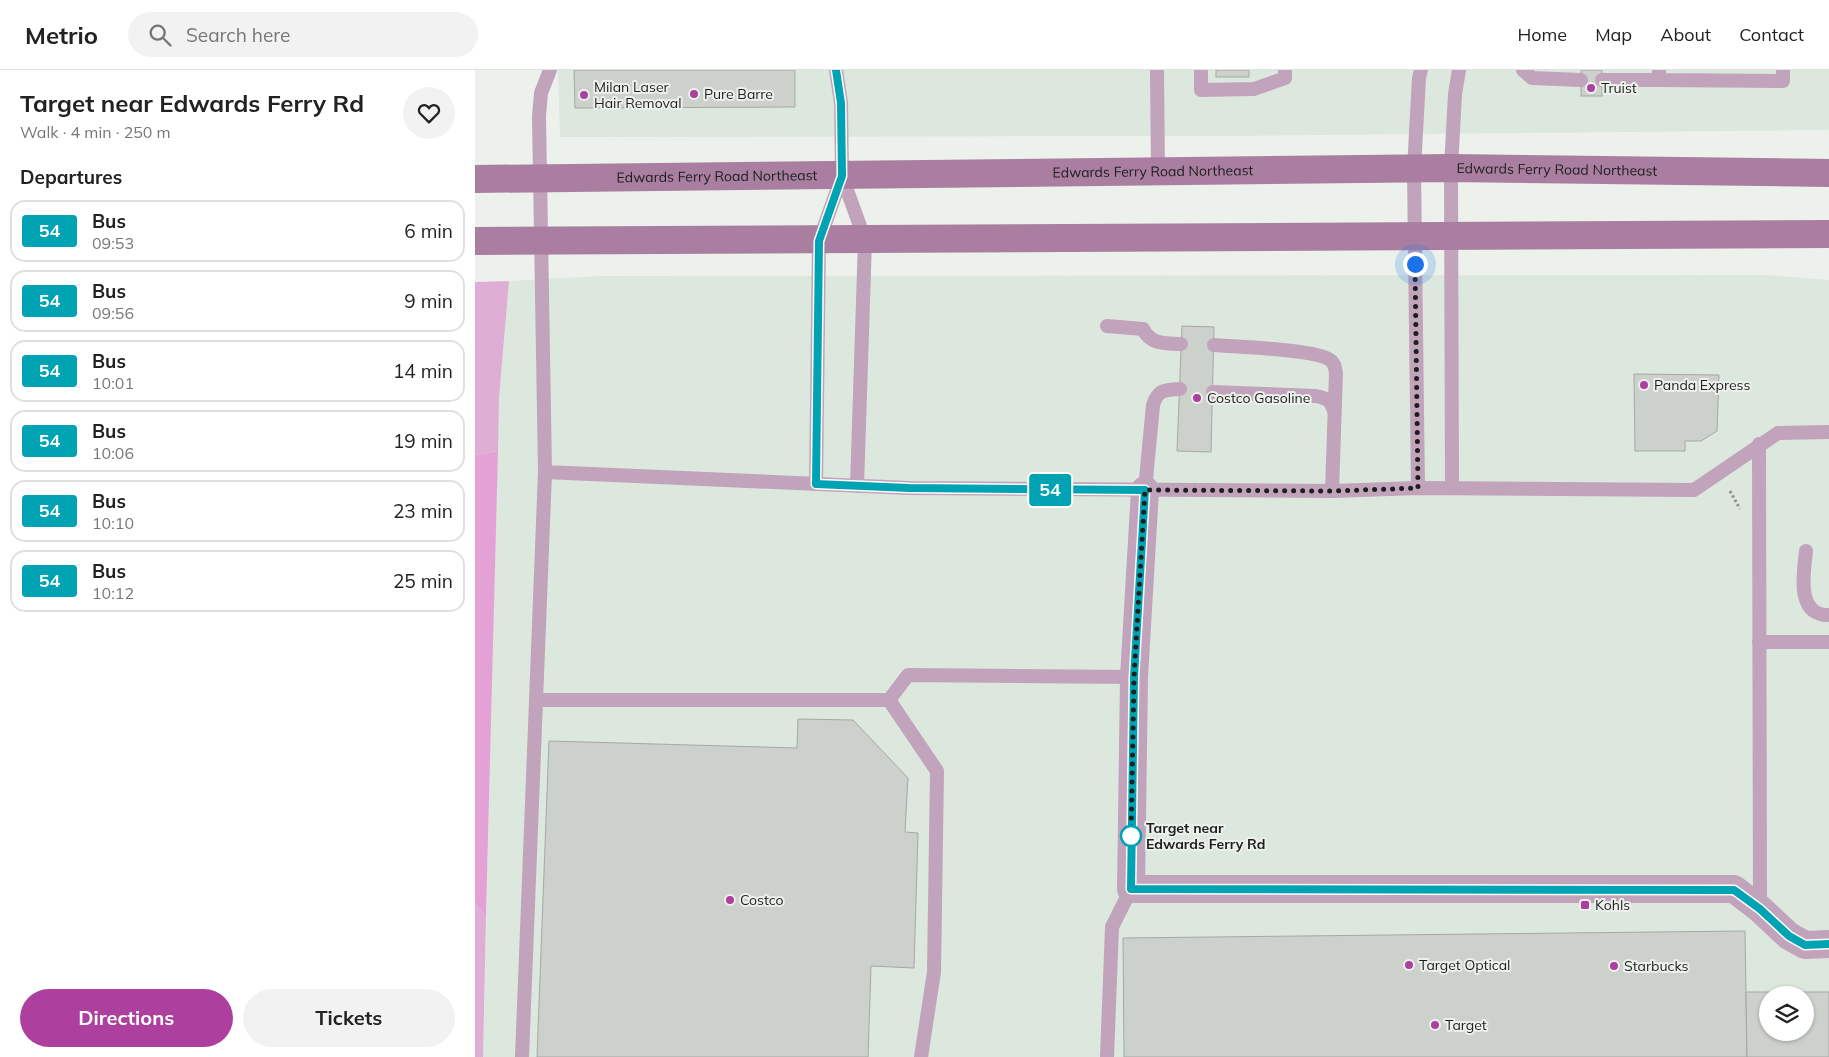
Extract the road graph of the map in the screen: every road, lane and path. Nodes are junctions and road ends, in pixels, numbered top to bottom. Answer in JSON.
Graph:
{"nodes":[{"id":1,"x":550,"y":70,"type":"edge"},
{"id":2,"x":836,"y":70,"type":"edge"},
{"id":3,"x":1157,"y":70,"type":"edge"},
{"id":4,"x":1201,"y":70,"type":"edge"},
{"id":5,"x":1285,"y":70,"type":"edge"},
{"id":6,"x":1421,"y":70,"type":"edge"},
{"id":7,"x":1459,"y":70,"type":"edge"},
{"id":8,"x":1523,"y":70,"type":"edge"},
{"id":9,"x":1783,"y":70,"type":"edge"},
{"id":10,"x":1659,"y":75,"type":"edge"},
{"id":11,"x":1581,"y":80,"type":"dead end"},
{"id":12,"x":1602,"y":80,"type":"dead end"},
{"id":13,"x":1451,"y":168,"type":"junction"},
{"id":14,"x":1414,"y":169,"type":"junction"},
{"id":15,"x":1158,"y":172,"type":"junction"},
{"id":16,"x":1829,"y":173,"type":"edge"},
{"id":17,"x":842,"y":176,"type":"junction"},
{"id":18,"x":540,"y":178,"type":"junction"},
{"id":19,"x":475,"y":179,"type":"edge"},
{"id":20,"x":1829,"y":234,"type":"edge"},
{"id":21,"x":1450,"y":235,"type":"junction"},
{"id":22,"x":1415,"y":236,"type":"junction"},
{"id":23,"x":865,"y":240,"type":"junction"},
{"id":24,"x":475,"y":241,"type":"edge"},
{"id":25,"x":542,"y":241,"type":"junction"},
{"id":26,"x":819,"y":241,"type":"junction"},
{"id":27,"x":1107,"y":326,"type":"dead end"},
{"id":28,"x":1181,"y":344,"type":"dead end"},
{"id":29,"x":1214,"y":345,"type":"dead end"},
{"id":30,"x":1180,"y":389,"type":"dead end"},
{"id":31,"x":1213,"y":392,"type":"dead end"},
{"id":32,"x":1334,"y":411,"type":"junction"},
{"id":33,"x":1829,"y":432,"type":"edge"},
{"id":34,"x":1759,"y":444,"type":"junction"},
{"id":35,"x":545,"y":472,"type":"junction"},
{"id":36,"x":816,"y":484,"type":"junction"},
{"id":37,"x":857,"y":486,"type":"junction"},
{"id":38,"x":1418,"y":488,"type":"junction"},
{"id":39,"x":1451,"y":488,"type":"junction"},
{"id":40,"x":1145,"y":490,"type":"junction"},
{"id":41,"x":1332,"y":491,"type":"junction"},
{"id":42,"x":1806,"y":551,"type":"dead end"},
{"id":43,"x":1829,"y":615,"type":"edge"},
{"id":44,"x":1759,"y":642,"type":"junction"},
{"id":45,"x":1829,"y":642,"type":"edge"},
{"id":46,"x":1134,"y":677,"type":"junction"},
{"id":47,"x":536,"y":700,"type":"junction"},
{"id":48,"x":889,"y":700,"type":"junction"},
{"id":49,"x":1131,"y":889,"type":"junction"},
{"id":50,"x":1760,"y":909,"type":"junction"},
{"id":51,"x":1829,"y":944,"type":"edge"},
{"id":52,"x":522,"y":1057,"type":"edge"},
{"id":53,"x":921,"y":1057,"type":"edge"},
{"id":54,"x":1107,"y":1057,"type":"edge"}],
"edges":[{"from":1,"to":18,"type":"lane"},
{"from":2,"to":17,"type":"lane"},
{"from":3,"to":15,"type":"lane"},
{"from":4,"to":5,"type":"lane"},
{"from":6,"to":14,"type":"lane"},
{"from":7,"to":13,"type":"lane"},
{"from":8,"to":11,"type":"lane"},
{"from":9,"to":10,"type":"lane"},
{"from":10,"to":12,"type":"lane"},
{"from":13,"to":14,"type":"main road","name":"Edwards Ferry Road Northeast"},
{"from":13,"to":16,"type":"main road","name":"Edwards Ferry Road Northeast"},
{"from":13,"to":21,"type":"lane"},
{"from":14,"to":15,"type":"main road","name":"Edwards Ferry Road Northeast"},
{"from":14,"to":22,"type":"lane"},
{"from":15,"to":17,"type":"main road","name":"Edwards Ferry Road Northeast"},
{"from":17,"to":18,"type":"main road","name":"Edwards Ferry Road Northeast"},
{"from":17,"to":23,"type":"lane"},
{"from":17,"to":26,"type":"lane"},
{"from":18,"to":19,"type":"main road","name":"Edwards Ferry Road Northeast"},
{"from":18,"to":25,"type":"lane"},
{"from":20,"to":21,"type":"main road"},
{"from":21,"to":22,"type":"main road"},
{"from":21,"to":39,"type":"lane"},
{"from":22,"to":23,"type":"main road"},
{"from":22,"to":38,"type":"lane"},
{"from":23,"to":26,"type":"main road"},
{"from":23,"to":37,"type":"lane"},
{"from":24,"to":25,"type":"main road"},
{"from":25,"to":26,"type":"main road"},
{"from":25,"to":35,"type":"lane"},
{"from":26,"to":36,"type":"lane"},
{"from":27,"to":28,"type":"lane"},
{"from":29,"to":32,"type":"lane"},
{"from":30,"to":40,"type":"lane"},
{"from":31,"to":32,"type":"lane"},
{"from":32,"to":41,"type":"lane"},
{"from":33,"to":34,"type":"lane"},
{"from":34,"to":39,"type":"lane"},
{"from":34,"to":44,"type":"lane"},
{"from":35,"to":36,"type":"lane"},
{"from":35,"to":47,"type":"lane"},
{"from":36,"to":37,"type":"lane"},
{"from":37,"to":40,"type":"lane"},
{"from":38,"to":39,"type":"lane"},
{"from":38,"to":41,"type":"lane"},
{"from":40,"to":41,"type":"lane"},
{"from":40,"to":46,"type":"street"},
{"from":42,"to":43,"type":"lane"},
{"from":44,"to":45,"type":"lane"},
{"from":44,"to":50,"type":"lane"},
{"from":46,"to":48,"type":"lane"},
{"from":46,"to":49,"type":"street"},
{"from":47,"to":48,"type":"lane"},
{"from":47,"to":52,"type":"lane"},
{"from":48,"to":53,"type":"lane"},
{"from":49,"to":50,"type":"street"},
{"from":49,"to":54,"type":"lane"},
{"from":50,"to":51,"type":"street"}]}
